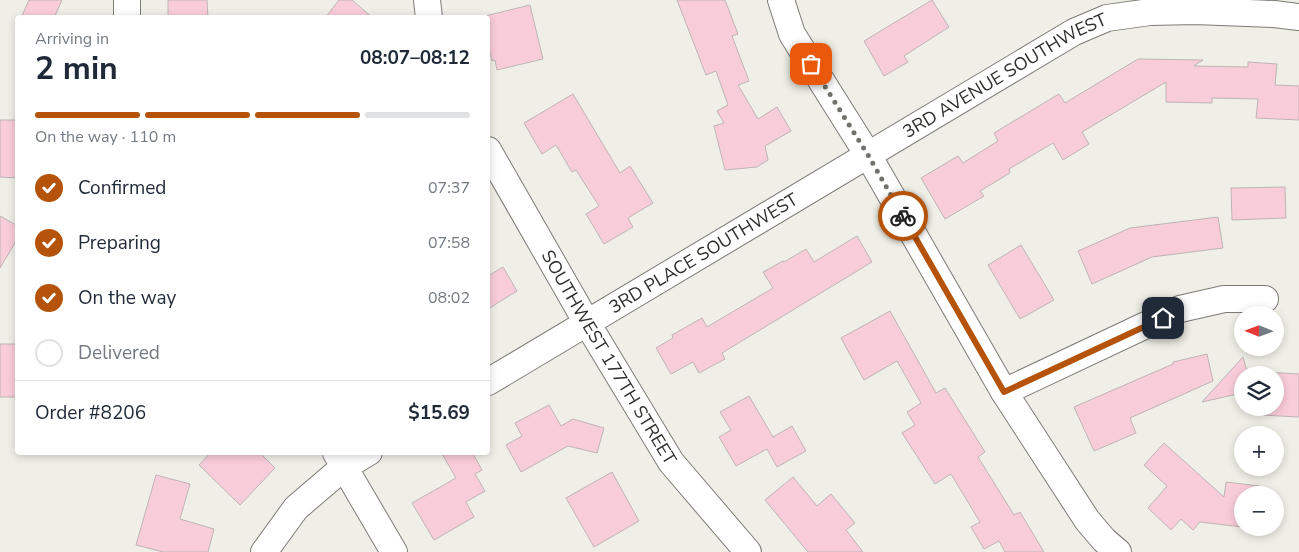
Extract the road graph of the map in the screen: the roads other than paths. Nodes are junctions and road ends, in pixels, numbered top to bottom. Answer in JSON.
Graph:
{"nodes":[{"id":1,"x":126,"y":0,"type":"edge"},
{"id":2,"x":427,"y":0,"type":"edge"},
{"id":3,"x":781,"y":0,"type":"edge"},
{"id":4,"x":127,"y":15,"type":"edge"},
{"id":5,"x":429,"y":15,"type":"edge"},
{"id":6,"x":1299,"y":17,"type":"edge"},
{"id":7,"x":490,"y":153,"type":"edge"},
{"id":8,"x":868,"y":155,"type":"junction"},
{"id":9,"x":1265,"y":299,"type":"dead end"},
{"id":10,"x":587,"y":323,"type":"junction"},
{"id":11,"x":490,"y":381,"type":"edge"},
{"id":12,"x":1004,"y":392,"type":"junction"},
{"id":13,"x":358,"y":455,"type":"edge"},
{"id":14,"x":340,"y":460,"type":"edge"},
{"id":15,"x":264,"y":552,"type":"edge"},
{"id":16,"x":394,"y":552,"type":"edge"},
{"id":17,"x":748,"y":552,"type":"edge"},
{"id":18,"x":1118,"y":552,"type":"edge"}],
"edges":[{"from":1,"to":4,"type":"street"},
{"from":2,"to":5,"type":"street"},
{"from":3,"to":8,"type":"street"},
{"from":6,"to":8,"type":"street","name":"3RD AVENUE SOUTHWEST"},
{"from":7,"to":10,"type":"street","name":"SOUTHWEST 177TH STREET"},
{"from":8,"to":10,"type":"street","name":"3RD PLACE SOUTHWEST"},
{"from":8,"to":12,"type":"street"},
{"from":9,"to":12,"type":"street"},
{"from":10,"to":11,"type":"street","name":"3RD PLACE SOUTHWEST"},
{"from":10,"to":17,"type":"street","name":"SOUTHWEST 177TH STREET"},
{"from":12,"to":18,"type":"street"},
{"from":13,"to":14,"type":"street"},
{"from":14,"to":15,"type":"street"},
{"from":14,"to":16,"type":"street"}]}
